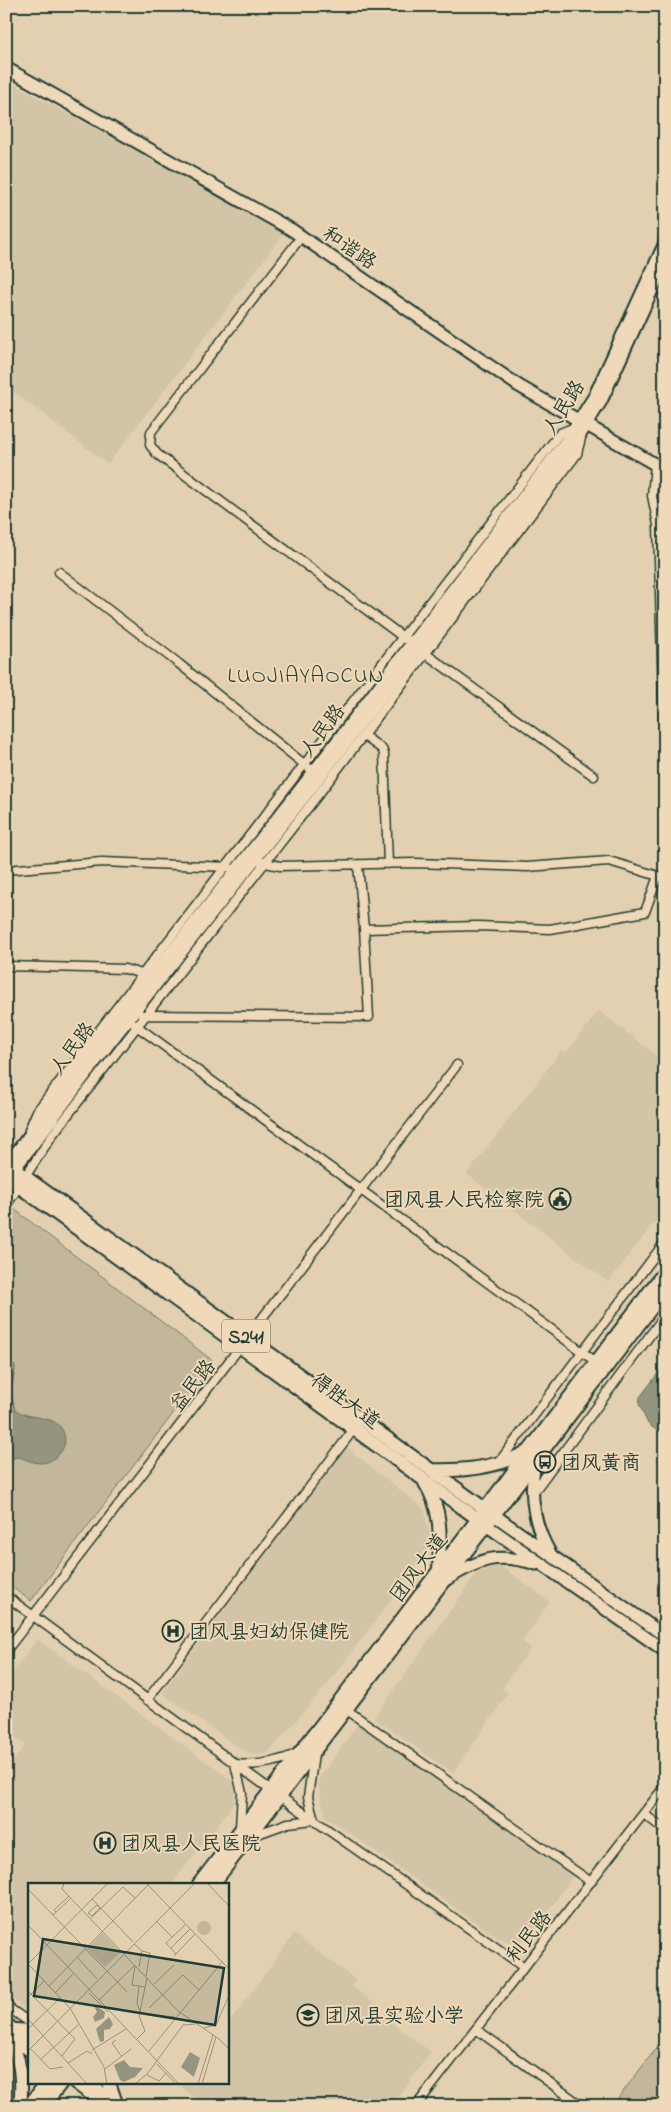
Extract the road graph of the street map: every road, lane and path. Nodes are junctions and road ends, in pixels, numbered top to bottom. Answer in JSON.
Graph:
{"nodes":[{"id":1,"x":6,"y":68,"type":"edge"},
{"id":2,"x":302,"y":236,"type":"junction"},
{"id":3,"x":665,"y":243,"type":"edge"},
{"id":4,"x":665,"y":262,"type":"edge"},
{"id":5,"x":581,"y":426,"type":"junction"},
{"id":6,"x":660,"y":467,"type":"edge"},
{"id":7,"x":59,"y":572,"type":"dead end"},
{"id":8,"x":414,"y":646,"type":"junction"},
{"id":9,"x":364,"y":736,"type":"junction"},
{"id":10,"x":665,"y":765,"type":"edge"},
{"id":11,"x":309,"y":768,"type":"junction"},
{"id":12,"x":594,"y":776,"type":"dead end"},
{"id":13,"x":259,"y":862,"type":"junction"},
{"id":14,"x":388,"y":864,"type":"junction"},
{"id":15,"x":358,"y":865,"type":"junction"},
{"id":16,"x":225,"y":867,"type":"junction"},
{"id":17,"x":238,"y":868,"type":"junction"},
{"id":18,"x":6,"y":870,"type":"edge"},
{"id":19,"x":661,"y":877,"type":"edge"},
{"id":20,"x":364,"y":929,"type":"junction"},
{"id":21,"x":6,"y":966,"type":"edge"},
{"id":22,"x":142,"y":974,"type":"junction"},
{"id":23,"x":145,"y":1015,"type":"junction"},
{"id":24,"x":132,"y":1020,"type":"junction"},
{"id":25,"x":456,"y":1065,"type":"dead end"},
{"id":26,"x":26,"y":1141,"type":"junction"},
{"id":27,"x":8,"y":1171,"type":"edge"},
{"id":28,"x":22,"y":1181,"type":"junction"},
{"id":29,"x":361,"y":1191,"type":"junction"},
{"id":30,"x":6,"y":1206,"type":"edge"},
{"id":31,"x":665,"y":1242,"type":"edge"},
{"id":32,"x":665,"y":1271,"type":"edge"},
{"id":33,"x":665,"y":1290,"type":"edge"},
{"id":34,"x":665,"y":1314,"type":"edge"},
{"id":35,"x":245,"y":1343,"type":"junction"},
{"id":36,"x":582,"y":1352,"type":"junction"},
{"id":37,"x":596,"y":1362,"type":"junction"},
{"id":38,"x":354,"y":1429,"type":"junction"},
{"id":39,"x":532,"y":1456,"type":"junction"},
{"id":40,"x":498,"y":1464,"type":"junction"},
{"id":41,"x":426,"y":1474,"type":"junction"},
{"id":42,"x":532,"y":1494,"type":"junction"},
{"id":43,"x":486,"y":1517,"type":"junction"},
{"id":44,"x":548,"y":1562,"type":"junction"},
{"id":45,"x":443,"y":1575,"type":"junction"},
{"id":46,"x":6,"y":1596,"type":"edge"},
{"id":47,"x":33,"y":1616,"type":"junction"},
{"id":48,"x":665,"y":1636,"type":"edge"},
{"id":49,"x":665,"y":1651,"type":"edge"},
{"id":50,"x":6,"y":1652,"type":"edge"},
{"id":51,"x":147,"y":1700,"type":"junction"},
{"id":52,"x":347,"y":1710,"type":"junction"},
{"id":53,"x":300,"y":1752,"type":"junction"},
{"id":54,"x":314,"y":1754,"type":"junction"},
{"id":55,"x":235,"y":1764,"type":"junction"},
{"id":56,"x":665,"y":1786,"type":"edge"},
{"id":57,"x":276,"y":1794,"type":"junction"},
{"id":58,"x":644,"y":1814,"type":"junction"},
{"id":59,"x":314,"y":1820,"type":"junction"},
{"id":60,"x":665,"y":1830,"type":"edge"},
{"id":61,"x":245,"y":1833,"type":"junction"},
{"id":62,"x":591,"y":1882,"type":"junction"},
{"id":63,"x":199,"y":1883,"type":"edge"},
{"id":64,"x":214,"y":1883,"type":"edge"},
{"id":65,"x":524,"y":1967,"type":"junction"},
{"id":66,"x":6,"y":2006,"type":"edge"},
{"id":67,"x":28,"y":2021,"type":"edge"},
{"id":68,"x":476,"y":2029,"type":"junction"},
{"id":69,"x":28,"y":2030,"type":"edge"},
{"id":70,"x":9,"y":2031,"type":"edge"},
{"id":71,"x":28,"y":2040,"type":"edge"},
{"id":72,"x":28,"y":2049,"type":"edge"},
{"id":73,"x":45,"y":2084,"type":"edge"},
{"id":74,"x":60,"y":2084,"type":"edge"},
{"id":75,"x":77,"y":2084,"type":"edge"},
{"id":76,"x":90,"y":2084,"type":"edge"},
{"id":77,"x":109,"y":2084,"type":"edge"},
{"id":78,"x":114,"y":2105,"type":"edge"},
{"id":79,"x":20,"y":2106,"type":"edge"},
{"id":80,"x":29,"y":2106,"type":"edge"},
{"id":81,"x":43,"y":2106,"type":"edge"},
{"id":82,"x":416,"y":2106,"type":"edge"},
{"id":83,"x":582,"y":2106,"type":"edge"}],
"edges":[{"from":1,"to":2,"type":"street","name":"和谐路"},
{"from":2,"to":5,"type":"street","name":"和谐路"},
{"from":2,"to":8,"type":"street"},
{"from":3,"to":5,"type":"street","name":"人民路"},
{"from":4,"to":5,"type":"street","name":"人民路"},
{"from":5,"to":6,"type":"street","name":"和谐路"},
{"from":5,"to":8,"type":"street","name":"人民路"},
{"from":5,"to":8,"type":"street"},
{"from":6,"to":10,"type":"street"},
{"from":7,"to":11,"type":"street"},
{"from":8,"to":9,"type":"street"},
{"from":8,"to":11,"type":"street","name":"人民路"},
{"from":8,"to":12,"type":"street"},
{"from":8,"to":13,"type":"street","name":"人民路"},
{"from":9,"to":13,"type":"street"},
{"from":9,"to":14,"type":"street"},
{"from":11,"to":16,"type":"street"},
{"from":11,"to":17,"type":"street","name":"人民路"},
{"from":13,"to":15,"type":"street"},
{"from":13,"to":23,"type":"street"},
{"from":13,"to":24,"type":"street","name":"人民路"},
{"from":14,"to":15,"type":"street"},
{"from":14,"to":19,"type":"street"},
{"from":15,"to":20,"type":"street"},
{"from":16,"to":17,"type":"street"},
{"from":16,"to":18,"type":"street"},
{"from":16,"to":22,"type":"street"},
{"from":17,"to":26,"type":"street","name":"人民路"},
{"from":19,"to":20,"type":"street"},
{"from":20,"to":23,"type":"street"},
{"from":21,"to":22,"type":"street"},
{"from":22,"to":26,"type":"street"},
{"from":23,"to":24,"type":"street"},
{"from":23,"to":24,"type":"street"},
{"from":24,"to":27,"type":"street","name":"人民路"},
{"from":24,"to":28,"type":"street"},
{"from":24,"to":29,"type":"street"},
{"from":25,"to":29,"type":"street","name":"益民路"},
{"from":26,"to":27,"type":"street","name":"人民路"},
{"from":27,"to":28,"type":"main road","name":"得胜大道","number":"S241"},
{"from":28,"to":30,"type":"street"},
{"from":28,"to":35,"type":"main road","name":"得胜大道","number":"S241"},
{"from":29,"to":35,"type":"street","name":"益民路"},
{"from":29,"to":36,"type":"street"},
{"from":31,"to":36,"type":"street"},
{"from":32,"to":37,"type":"main road","name":"团风大道"},
{"from":33,"to":39,"type":"main road","name":"团风大道"},
{"from":34,"to":42,"type":"street"},
{"from":35,"to":38,"type":"main road","name":"得胜大道","number":"S241"},
{"from":35,"to":41,"type":"main road","name":"得胜大道","number":"S241"},
{"from":35,"to":47,"type":"street","name":"益民路"},
{"from":36,"to":37,"type":"street"},
{"from":36,"to":40,"type":"street"},
{"from":37,"to":39,"type":"main road","name":"团风大道"},
{"from":38,"to":41,"type":"main road","name":"得胜大道","number":"S241"},
{"from":38,"to":51,"type":"street"},
{"from":39,"to":40,"type":"main road"},
{"from":39,"to":42,"type":"street"},
{"from":39,"to":43,"type":"main road","name":"团风大道"},
{"from":40,"to":41,"type":"main road"},
{"from":41,"to":43,"type":"main road","name":"得胜大道","number":"S241"},
{"from":41,"to":45,"type":"main road"},
{"from":42,"to":44,"type":"street"},
{"from":43,"to":44,"type":"street","name":"得胜大道"},
{"from":43,"to":45,"type":"main road","name":"团风大道"},
{"from":44,"to":45,"type":"street"},
{"from":44,"to":48,"type":"street","name":"得胜大道"},
{"from":44,"to":49,"type":"street","name":"得胜大道"},
{"from":45,"to":52,"type":"main road","name":"团风大道"},
{"from":45,"to":53,"type":"main road","name":"团风大道"},
{"from":46,"to":47,"type":"street"},
{"from":47,"to":50,"type":"street","name":"益民路"},
{"from":47,"to":51,"type":"street"},
{"from":51,"to":55,"type":"street"},
{"from":52,"to":54,"type":"main road","name":"团风大道"},
{"from":52,"to":62,"type":"street"},
{"from":53,"to":55,"type":"street"},
{"from":53,"to":57,"type":"main road","name":"团风大道"},
{"from":54,"to":57,"type":"main road","name":"团风大道"},
{"from":54,"to":59,"type":"street"},
{"from":55,"to":57,"type":"street"},
{"from":55,"to":61,"type":"street"},
{"from":56,"to":58,"type":"street","name":"利民路"},
{"from":57,"to":59,"type":"street"},
{"from":57,"to":61,"type":"main road","name":"团风大道"},
{"from":58,"to":60,"type":"street"},
{"from":58,"to":62,"type":"street","name":"利民路"},
{"from":59,"to":61,"type":"street"},
{"from":59,"to":65,"type":"street"},
{"from":61,"to":63,"type":"main road","name":"团风大道"},
{"from":61,"to":64,"type":"main road","name":"团风大道"},
{"from":62,"to":65,"type":"street","name":"利民路"},
{"from":65,"to":68,"type":"street","name":"利民路"},
{"from":66,"to":67,"type":"street"},
{"from":68,"to":82,"type":"street","name":"利民路"},
{"from":68,"to":83,"type":"street"},
{"from":69,"to":70,"type":"main road"},
{"from":70,"to":71,"type":"street"},
{"from":70,"to":72,"type":"street"},
{"from":70,"to":79,"type":"main road"},
{"from":73,"to":80,"type":"main road"},
{"from":74,"to":81,"type":"main road"},
{"from":75,"to":78,"type":"street"},
{"from":76,"to":78,"type":"street"},
{"from":77,"to":78,"type":"main road"}]}
